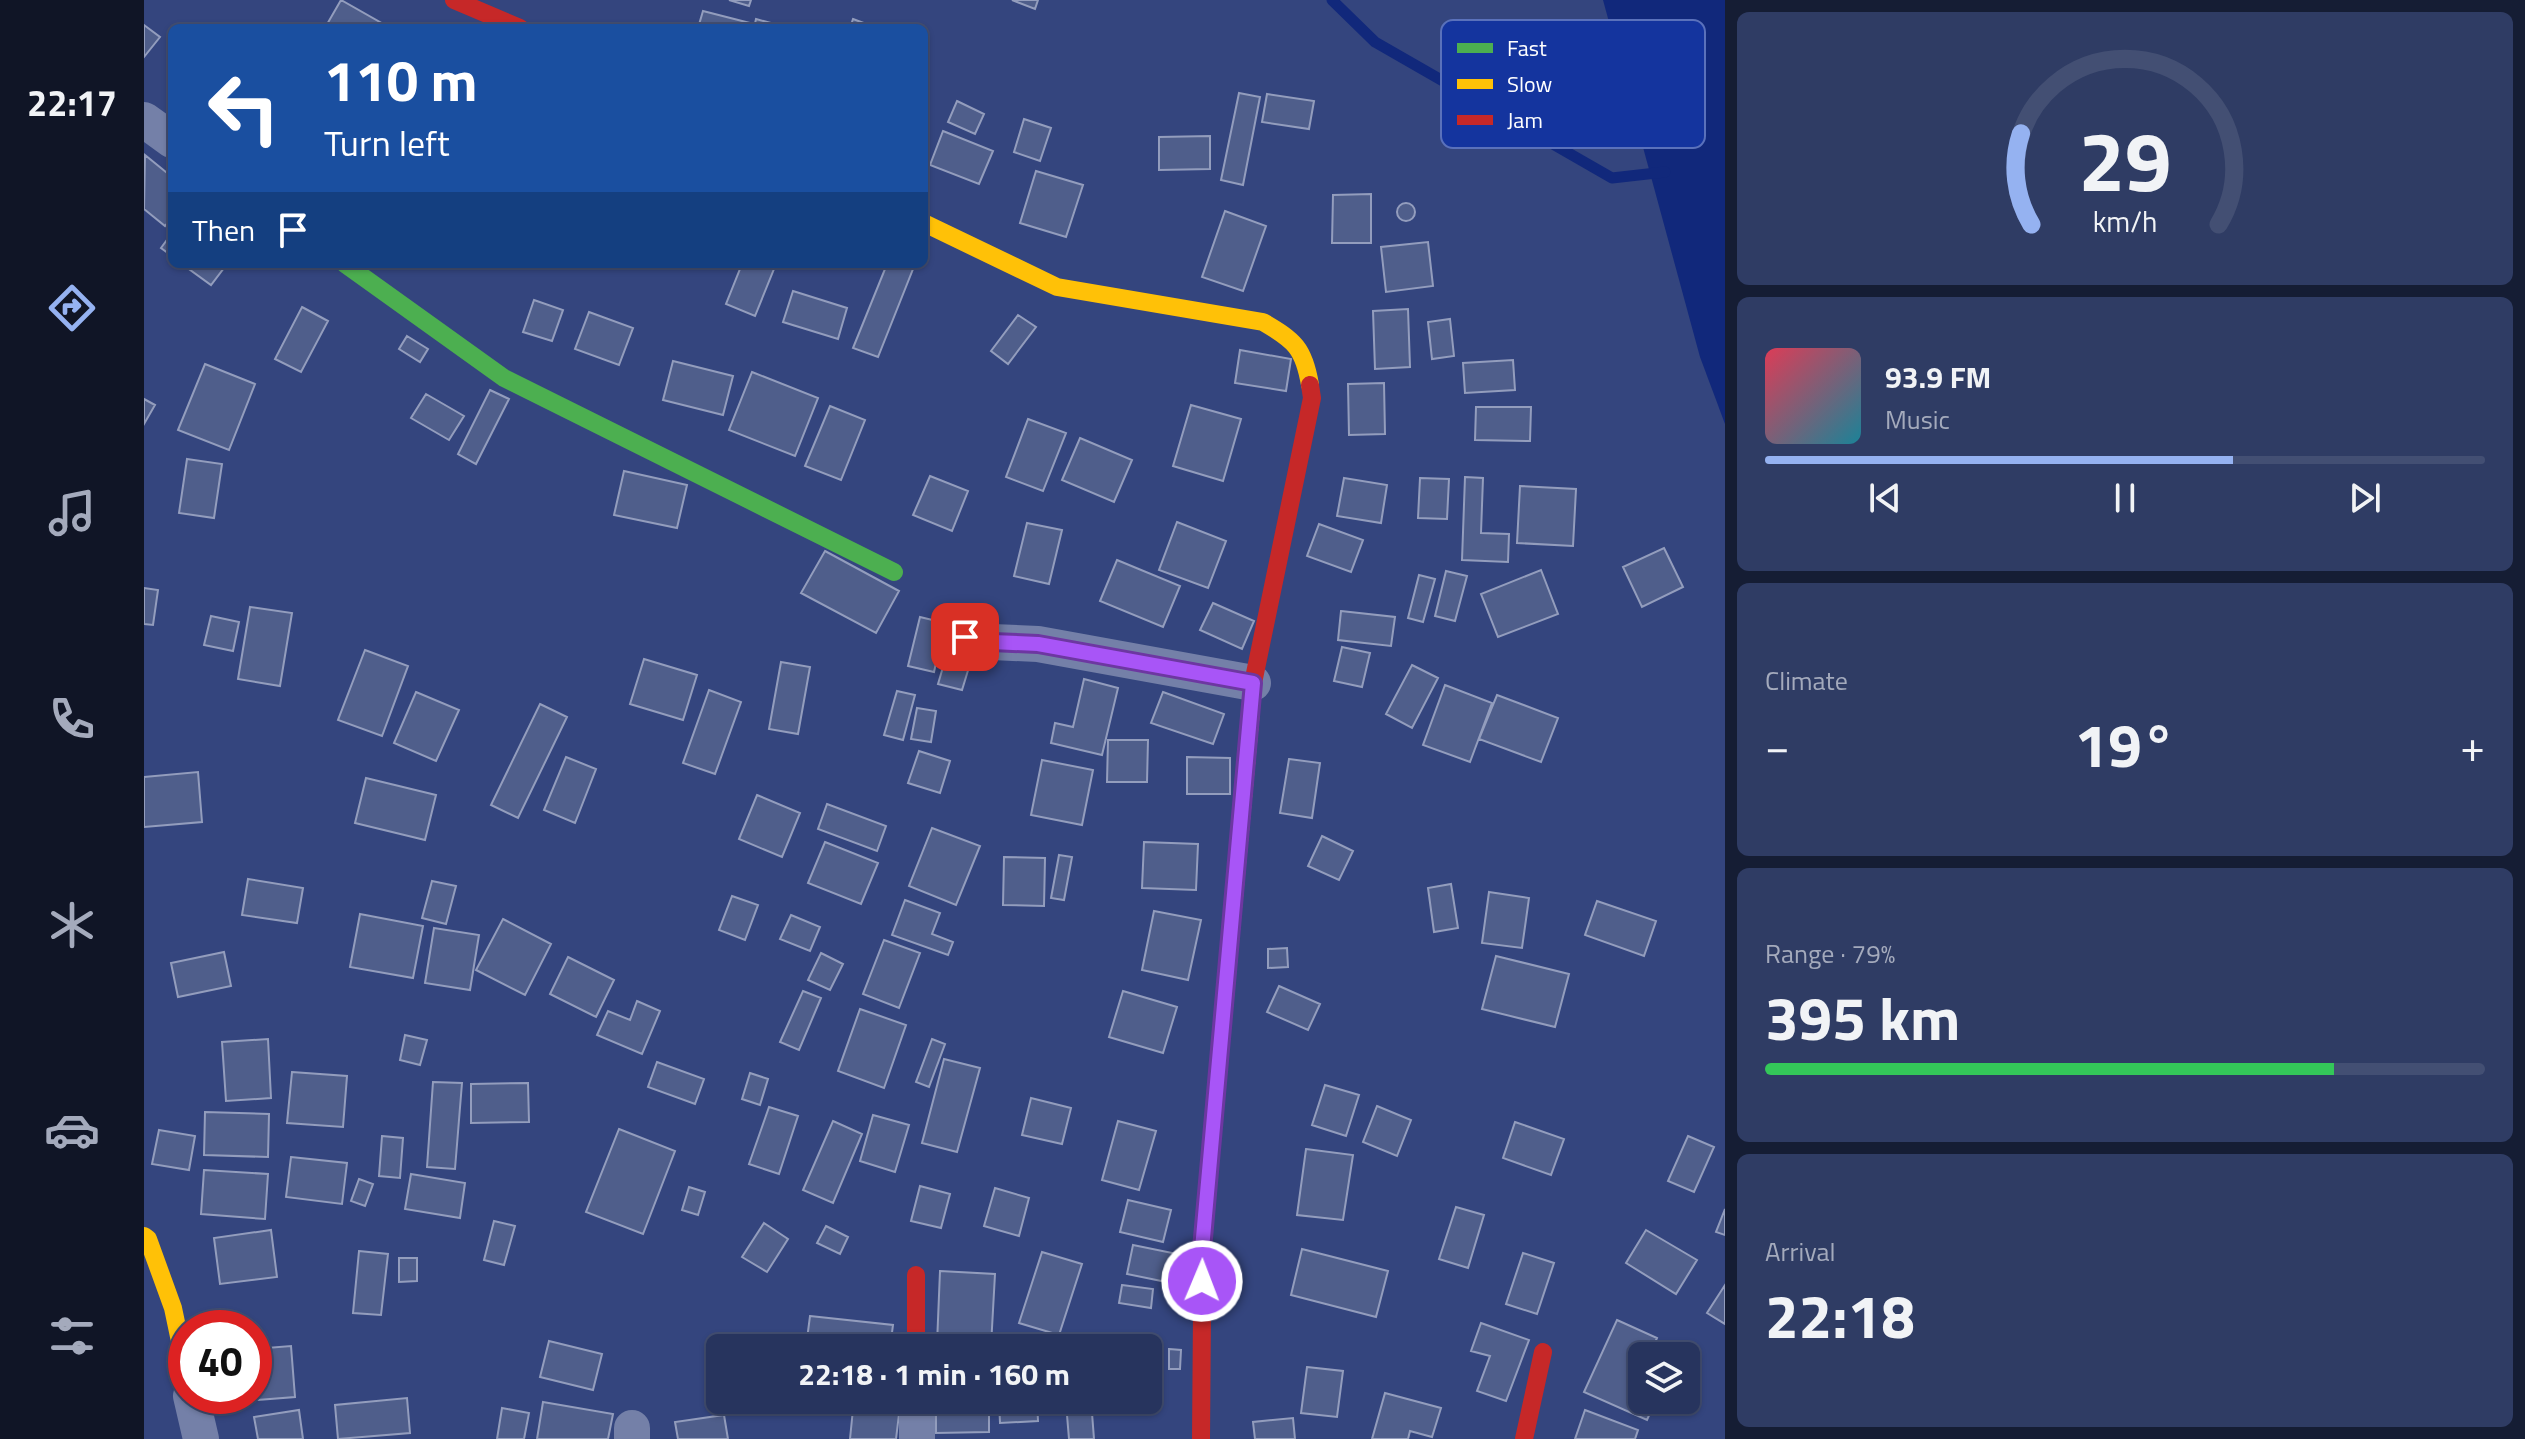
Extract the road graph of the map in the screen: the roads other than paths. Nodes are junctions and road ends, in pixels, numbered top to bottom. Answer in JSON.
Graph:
{"nodes":[{"id":1,"x":454,"y":0,"type":"edge"},
{"id":2,"x":511,"y":24,"type":"edge"},
{"id":3,"x":144,"y":120,"type":"edge"},
{"id":4,"x":168,"y":137,"type":"edge"},
{"id":5,"x":928,"y":225,"type":"edge"},
{"id":6,"x":351,"y":268,"type":"edge"},
{"id":7,"x":894,"y":572,"type":"dead end"},
{"id":8,"x":965,"y":637,"type":"dead end"},
{"id":9,"x":1253,"y":683,"type":"junction"},
{"id":10,"x":144,"y":1236,"type":"edge"},
{"id":11,"x":916,"y":1275,"type":"dead end"},
{"id":12,"x":173,"y":1310,"type":"edge"},
{"id":13,"x":916,"y":1334,"type":"edge"},
{"id":14,"x":1543,"y":1352,"type":"dead end"},
{"id":15,"x":195,"y":1414,"type":"edge"},
{"id":16,"x":917,"y":1414,"type":"edge"},
{"id":17,"x":201,"y":1439,"type":"edge"},
{"id":18,"x":917,"y":1439,"type":"edge"},
{"id":19,"x":1201,"y":1439,"type":"edge"},
{"id":20,"x":1524,"y":1439,"type":"edge"}],
"edges":[{"from":1,"to":2,"type":"street"},
{"from":3,"to":4,"type":"street"},
{"from":5,"to":9,"type":"street"},
{"from":6,"to":7,"type":"street"},
{"from":8,"to":9,"type":"street"},
{"from":9,"to":19,"type":"street"},
{"from":10,"to":12,"type":"street"},
{"from":11,"to":13,"type":"street"},
{"from":14,"to":20,"type":"street"},
{"from":15,"to":17,"type":"street"},
{"from":16,"to":18,"type":"street"}]}
